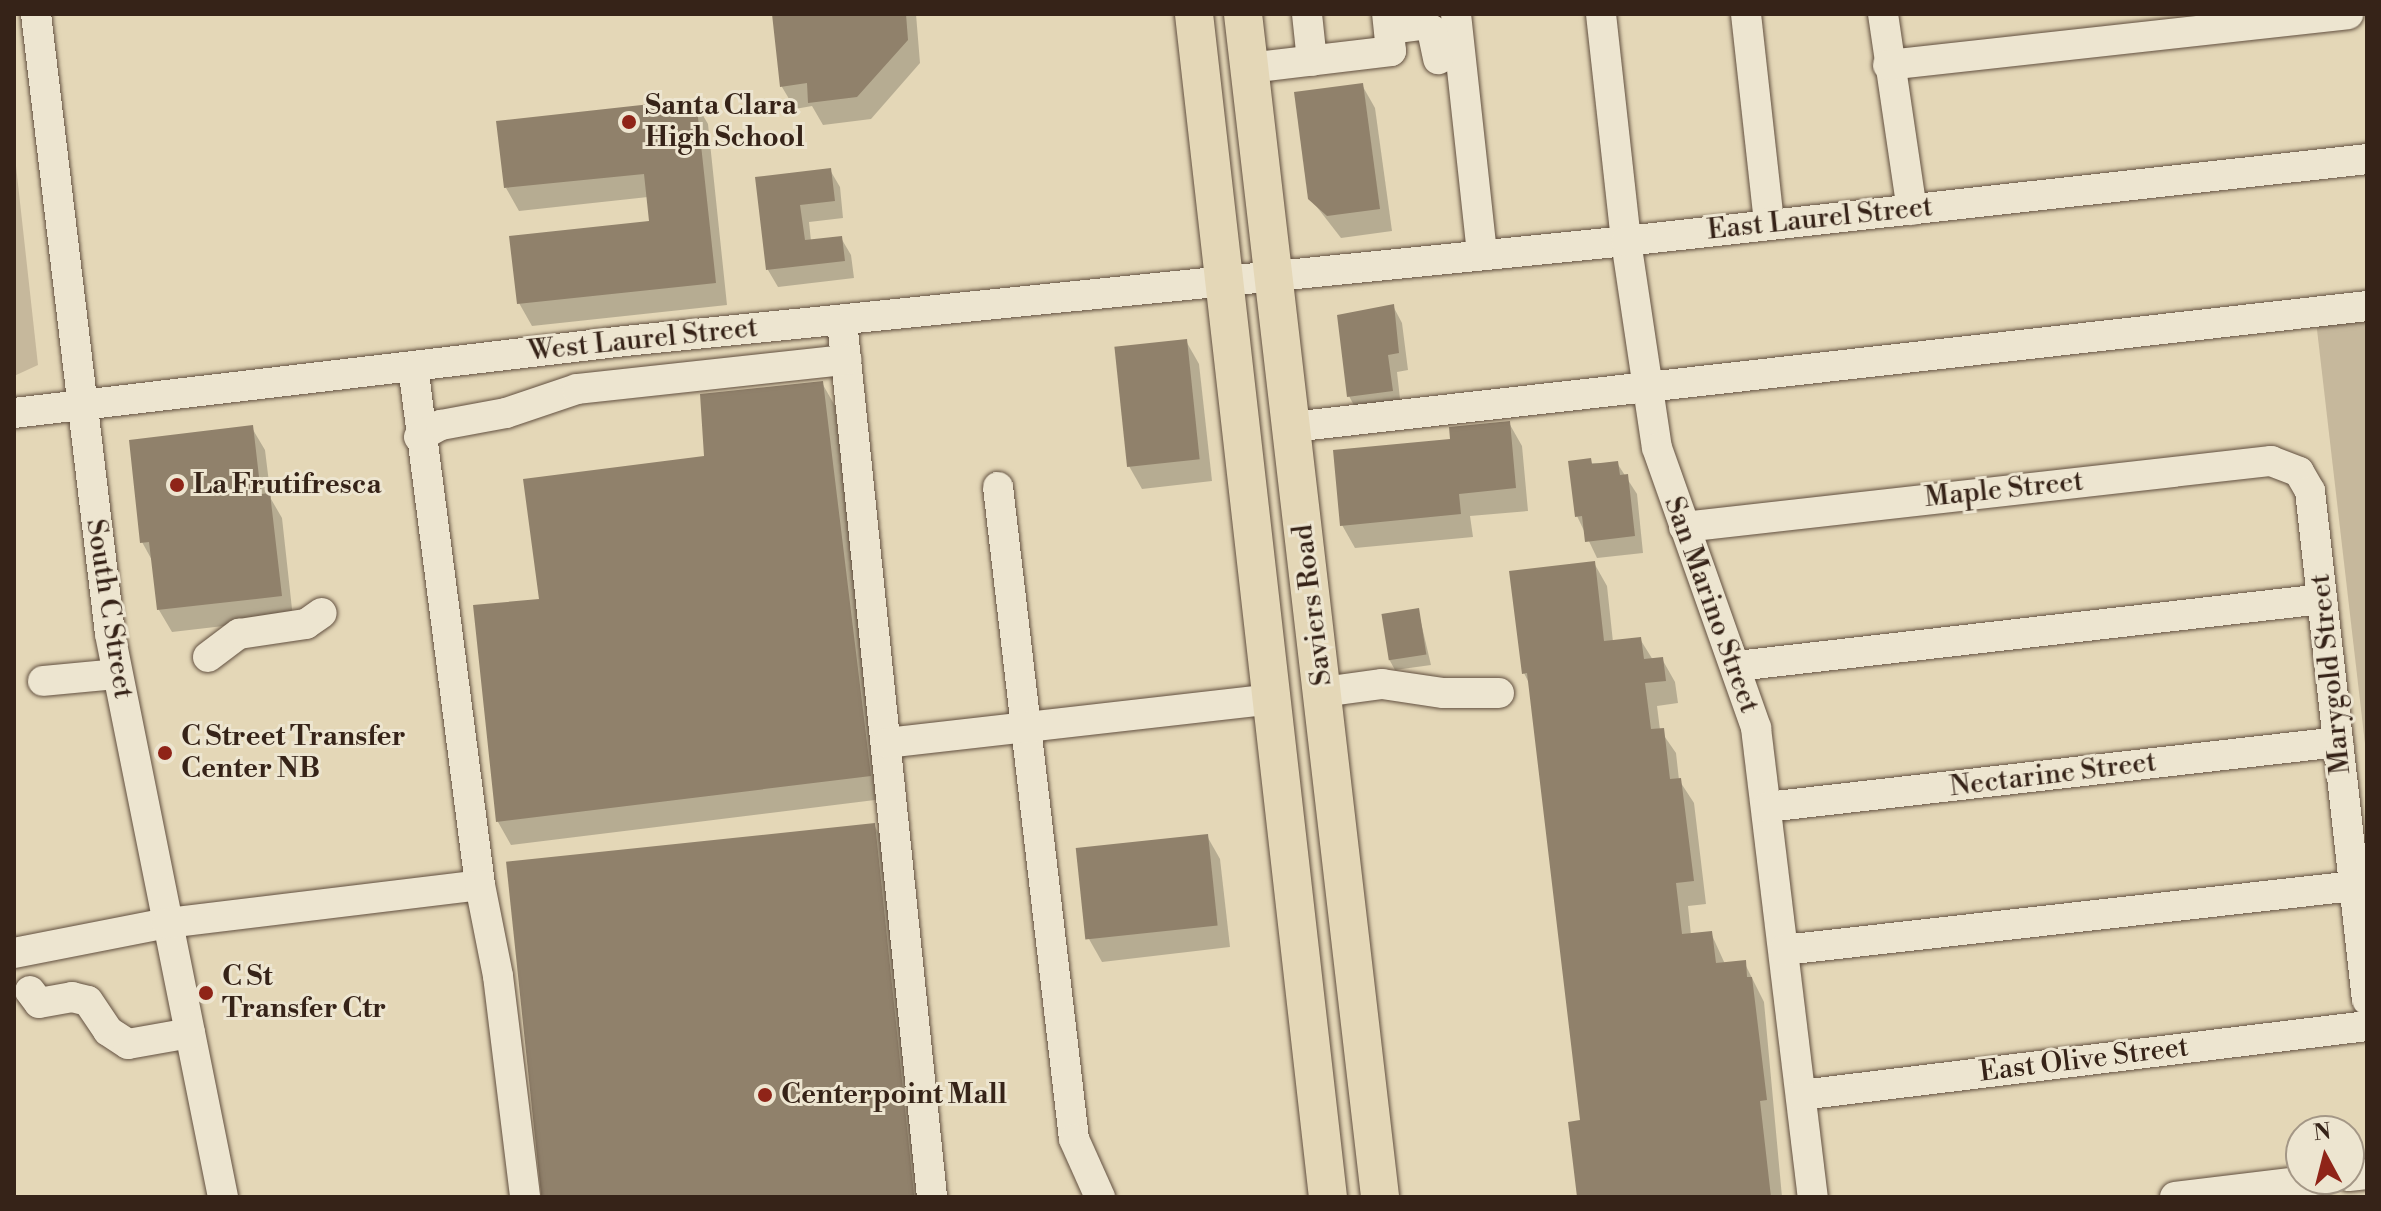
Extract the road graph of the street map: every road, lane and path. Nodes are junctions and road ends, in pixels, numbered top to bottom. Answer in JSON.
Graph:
{"nodes":[{"id":1,"x":36,"y":14,"type":"edge"},
{"id":2,"x":1194,"y":14,"type":"edge"},
{"id":3,"x":1243,"y":14,"type":"edge"},
{"id":4,"x":1307,"y":14,"type":"edge"},
{"id":5,"x":1456,"y":14,"type":"edge"},
{"id":6,"x":1601,"y":14,"type":"edge"},
{"id":7,"x":1746,"y":14,"type":"edge"},
{"id":8,"x":1883,"y":14,"type":"edge"},
{"id":9,"x":2348,"y":14,"type":"edge"},
{"id":10,"x":1388,"y":22,"type":"edge"},
{"id":11,"x":1438,"y":59,"type":"dead end"},
{"id":12,"x":1312,"y":61,"type":"junction"},
{"id":13,"x":1888,"y":65,"type":"junction"},
{"id":14,"x":1249,"y":68,"type":"junction"},
{"id":15,"x":2367,"y":159,"type":"edge"},
{"id":16,"x":1912,"y":210,"type":"junction"},
{"id":17,"x":1769,"y":222,"type":"junction"},
{"id":18,"x":1626,"y":241,"type":"junction"},
{"id":19,"x":1482,"y":253,"type":"junction"},
{"id":20,"x":1273,"y":277,"type":"junction"},
{"id":21,"x":1225,"y":281,"type":"junction"},
{"id":22,"x":2367,"y":306,"type":"edge"},
{"id":23,"x":842,"y":321,"type":"junction"},
{"id":24,"x":846,"y":360,"type":"junction"},
{"id":25,"x":413,"y":366,"type":"junction"},
{"id":26,"x":1648,"y":387,"type":"junction"},
{"id":27,"x":80,"y":404,"type":"junction"},
{"id":28,"x":14,"y":413,"type":"edge"},
{"id":29,"x":1292,"y":427,"type":"junction"},
{"id":30,"x":419,"y":437,"type":"junction"},
{"id":31,"x":1246,"y":471,"type":"junction"},
{"id":32,"x":998,"y":487,"type":"dead end"},
{"id":33,"x":2310,"y":491,"type":"joint"},
{"id":34,"x":1684,"y":527,"type":"junction"},
{"id":35,"x":2322,"y":599,"type":"junction"},
{"id":36,"x":322,"y":613,"type":"dead end"},
{"id":37,"x":208,"y":657,"type":"dead end"},
{"id":38,"x":1737,"y":666,"type":"junction"},
{"id":39,"x":117,"y":674,"type":"junction"},
{"id":40,"x":43,"y":681,"type":"dead end"},
{"id":41,"x":1323,"y":692,"type":"junction"},
{"id":42,"x":1499,"y":693,"type":"dead end"},
{"id":43,"x":1271,"y":699,"type":"junction"},
{"id":44,"x":1029,"y":727,"type":"junction"},
{"id":45,"x":2338,"y":742,"type":"junction"},
{"id":46,"x":887,"y":743,"type":"junction"},
{"id":47,"x":1767,"y":807,"type":"junction"},
{"id":48,"x":480,"y":885,"type":"junction"},
{"id":49,"x":2354,"y":886,"type":"junction"},
{"id":50,"x":167,"y":923,"type":"junction"},
{"id":51,"x":1784,"y":950,"type":"junction"},
{"id":52,"x":20,"y":951,"type":"edge"},
{"id":53,"x":22,"y":992,"type":"edge"},
{"id":54,"x":2367,"y":1000,"type":"edge"},
{"id":55,"x":2367,"y":1026,"type":"edge"},
{"id":56,"x":190,"y":1033,"type":"junction"},
{"id":57,"x":1310,"y":1035,"type":"junction"},
{"id":58,"x":1368,"y":1090,"type":"junction"},
{"id":59,"x":1801,"y":1095,"type":"junction"},
{"id":60,"x":2285,"y":1184,"type":"edge"},
{"id":61,"x":223,"y":1197,"type":"edge"},
{"id":62,"x":525,"y":1197,"type":"edge"},
{"id":63,"x":932,"y":1197,"type":"edge"},
{"id":64,"x":1100,"y":1197,"type":"edge"},
{"id":65,"x":1328,"y":1197,"type":"edge"},
{"id":66,"x":1351,"y":1197,"type":"edge"},
{"id":67,"x":1380,"y":1197,"type":"edge"},
{"id":68,"x":1813,"y":1197,"type":"edge"},
{"id":69,"x":2175,"y":1197,"type":"edge"}],
"edges":[{"from":1,"to":27,"type":"street","name":"South C Street"},
{"from":2,"to":21,"type":"main road","name":"Saviers Road"},
{"from":3,"to":14,"type":"main road","name":"Saviers Road"},
{"from":4,"to":12,"type":"street"},
{"from":5,"to":19,"type":"street"},
{"from":6,"to":18,"type":"street","name":"San Marino Street"},
{"from":7,"to":17,"type":"street"},
{"from":8,"to":13,"type":"street"},
{"from":9,"to":13,"type":"street"},
{"from":10,"to":11,"type":"street"},
{"from":10,"to":12,"type":"street"},
{"from":12,"to":14,"type":"street"},
{"from":13,"to":16,"type":"street"},
{"from":14,"to":20,"type":"main road","name":"Saviers Road"},
{"from":15,"to":16,"type":"street","name":"East Laurel Street"},
{"from":16,"to":17,"type":"street","name":"East Laurel Street"},
{"from":17,"to":18,"type":"street","name":"East Laurel Street"},
{"from":18,"to":19,"type":"street","name":"East Laurel Street"},
{"from":18,"to":26,"type":"street","name":"San Marino Street"},
{"from":19,"to":20,"type":"street","name":"East Laurel Street"},
{"from":20,"to":21,"type":"street","name":"West Laurel Street"},
{"from":20,"to":29,"type":"main road","name":"Saviers Road"},
{"from":21,"to":23,"type":"street","name":"West Laurel Street"},
{"from":21,"to":31,"type":"main road","name":"Saviers Road"},
{"from":22,"to":26,"type":"street"},
{"from":23,"to":24,"type":"street"},
{"from":23,"to":25,"type":"street","name":"West Laurel Street"},
{"from":24,"to":30,"type":"street"},
{"from":24,"to":46,"type":"street"},
{"from":25,"to":27,"type":"street","name":"West Laurel Street"},
{"from":25,"to":30,"type":"street"},
{"from":26,"to":29,"type":"street"},
{"from":26,"to":34,"type":"street","name":"San Marino Street"},
{"from":27,"to":28,"type":"street","name":"West Laurel Street"},
{"from":27,"to":39,"type":"street","name":"South C Street"},
{"from":29,"to":41,"type":"main road","name":"Saviers Road"},
{"from":30,"to":48,"type":"street"},
{"from":31,"to":41,"type":"main road"},
{"from":31,"to":43,"type":"main road","name":"Saviers Road"},
{"from":32,"to":44,"type":"street"},
{"from":33,"to":34,"type":"street","name":"Maple Street"},
{"from":33,"to":35,"type":"street","name":"Marygold Street"},
{"from":34,"to":38,"type":"street","name":"San Marino Street"},
{"from":35,"to":38,"type":"street"},
{"from":35,"to":45,"type":"street","name":"Marygold Street"},
{"from":36,"to":37,"type":"street"},
{"from":38,"to":47,"type":"street","name":"San Marino Street"},
{"from":39,"to":40,"type":"street"},
{"from":39,"to":50,"type":"street","name":"South C Street"},
{"from":41,"to":42,"type":"street"},
{"from":41,"to":58,"type":"main road","name":"Saviers Road"},
{"from":43,"to":44,"type":"street"},
{"from":43,"to":57,"type":"main road","name":"Saviers Road"},
{"from":43,"to":58,"type":"main road"},
{"from":44,"to":46,"type":"street"},
{"from":44,"to":64,"type":"street"},
{"from":45,"to":47,"type":"street","name":"Nectarine Street"},
{"from":45,"to":49,"type":"street","name":"Marygold Street"},
{"from":46,"to":63,"type":"street"},
{"from":47,"to":51,"type":"street","name":"San Marino Street"},
{"from":48,"to":50,"type":"street"},
{"from":48,"to":62,"type":"street"},
{"from":49,"to":51,"type":"street"},
{"from":49,"to":54,"type":"street","name":"Marygold Street"},
{"from":50,"to":52,"type":"street"},
{"from":50,"to":56,"type":"street","name":"South C Street"},
{"from":51,"to":59,"type":"street","name":"San Marino Street"},
{"from":52,"to":53,"type":"street"},
{"from":53,"to":56,"type":"street"},
{"from":55,"to":59,"type":"street","name":"East Olive Street"},
{"from":56,"to":61,"type":"street","name":"South C Street"},
{"from":57,"to":65,"type":"main road","name":"Saviers Road"},
{"from":57,"to":66,"type":"main road"},
{"from":58,"to":67,"type":"main road","name":"Saviers Road"},
{"from":59,"to":68,"type":"street","name":"San Marino Street"},
{"from":60,"to":69,"type":"street"}]}
